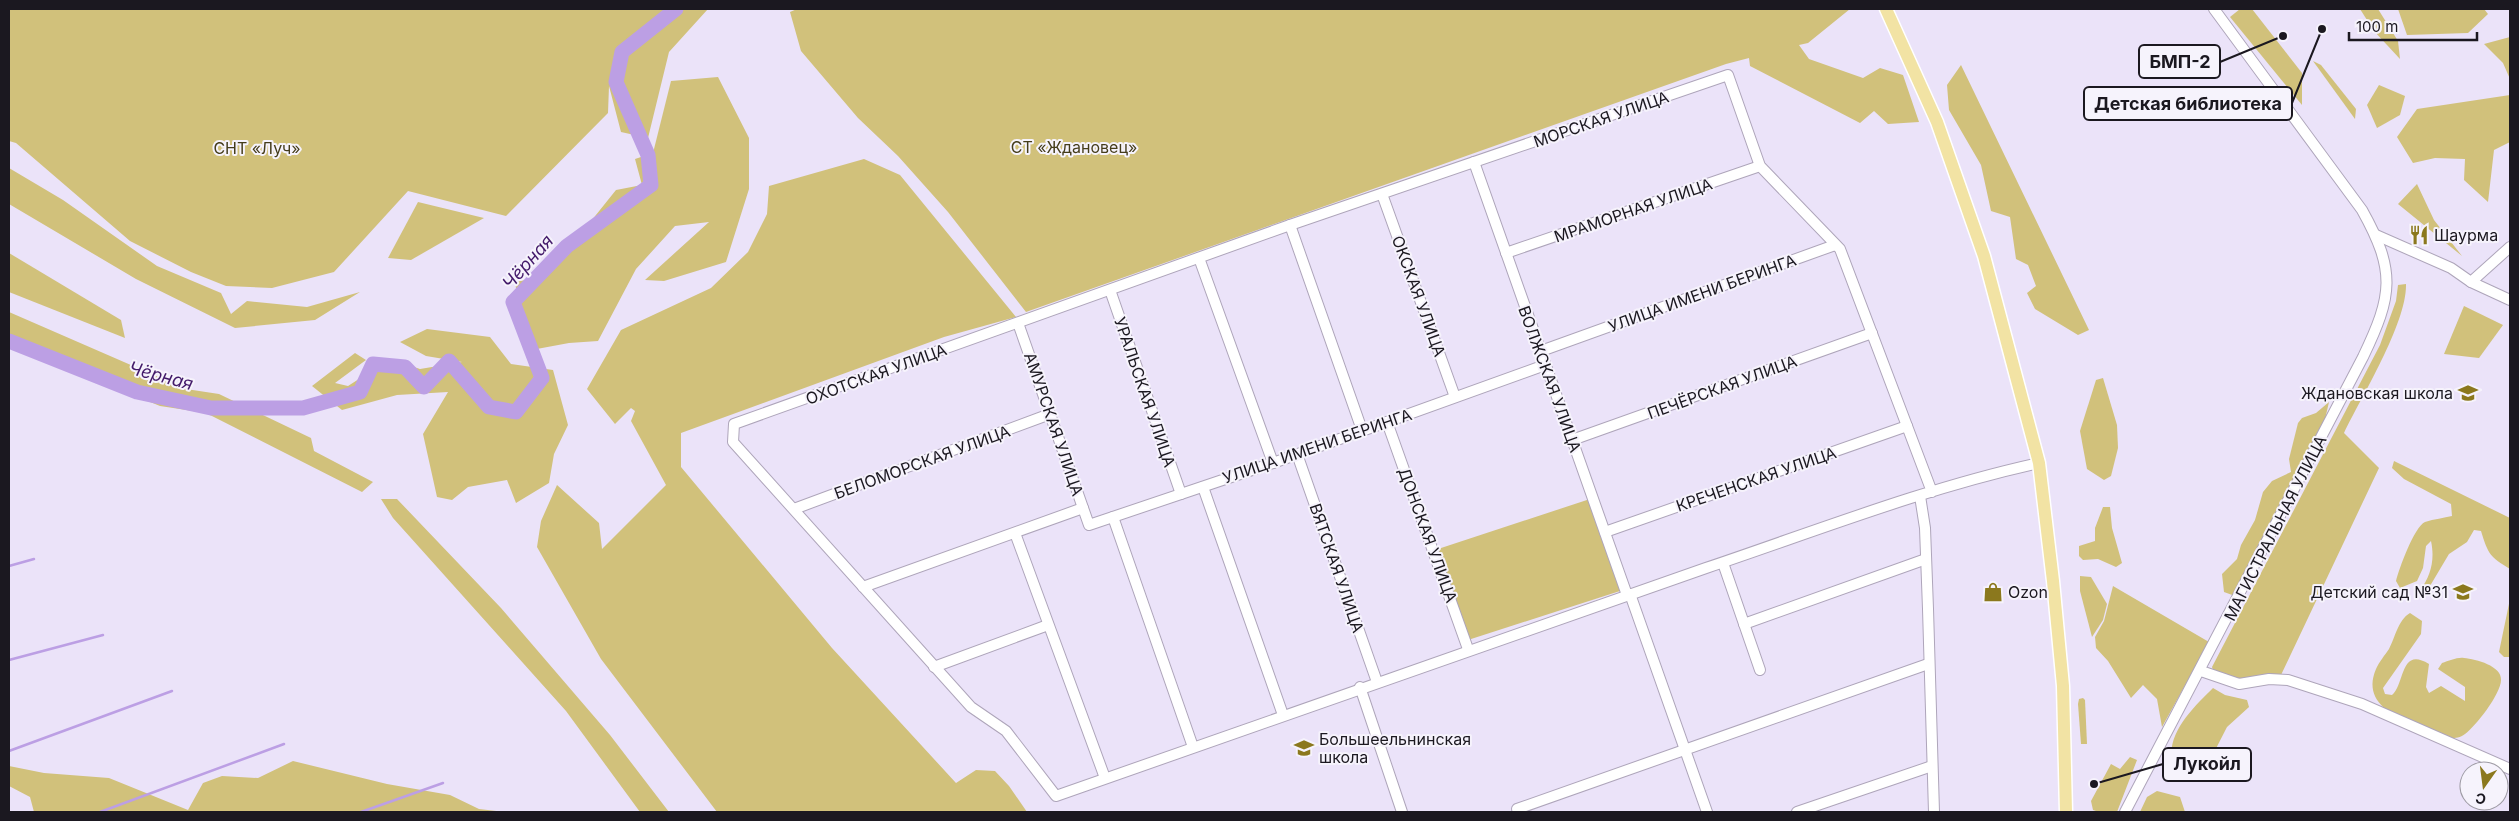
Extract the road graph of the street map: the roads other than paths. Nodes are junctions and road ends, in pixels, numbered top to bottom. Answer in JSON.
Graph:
{"nodes":[{"id":1,"x":1886,"y":9,"type":"edge"},
{"id":2,"x":2214,"y":9,"type":"edge"},
{"id":3,"x":1474,"y":162,"type":"junction"},
{"id":4,"x":1760,"y":166,"type":"junction"},
{"id":5,"x":1382,"y":194,"type":"junction"},
{"id":6,"x":1290,"y":225,"type":"junction"},
{"id":7,"x":2376,"y":236,"type":"junction"},
{"id":8,"x":1835,"y":245,"type":"junction"},
{"id":9,"x":2510,"y":247,"type":"edge"},
{"id":10,"x":1506,"y":253,"type":"junction"},
{"id":11,"x":1199,"y":258,"type":"junction"},
{"id":12,"x":2472,"y":282,"type":"junction"},
{"id":13,"x":1110,"y":290,"type":"junction"},
{"id":14,"x":2510,"y":300,"type":"edge"},
{"id":15,"x":1018,"y":323,"type":"junction"},
{"id":16,"x":1872,"y":333,"type":"junction"},
{"id":17,"x":1540,"y":351,"type":"junction"},
{"id":18,"x":1545,"y":365,"type":"junction"},
{"id":19,"x":1455,"y":397,"type":"junction"},
{"id":20,"x":1050,"y":414,"type":"junction"},
{"id":21,"x":1387,"y":422,"type":"junction"},
{"id":22,"x":1907,"y":426,"type":"junction"},
{"id":23,"x":1362,"y":430,"type":"junction"},
{"id":24,"x":1572,"y":440,"type":"junction"},
{"id":25,"x":1297,"y":454,"type":"junction"},
{"id":26,"x":1273,"y":463,"type":"junction"},
{"id":27,"x":2039,"y":463,"type":"junction"},
{"id":28,"x":1203,"y":487,"type":"junction"},
{"id":29,"x":1932,"y":492,"type":"junction"},
{"id":30,"x":1180,"y":494,"type":"junction"},
{"id":31,"x":1920,"y":496,"type":"junction"},
{"id":32,"x":1083,"y":508,"type":"junction"},
{"id":33,"x":794,"y":510,"type":"junction"},
{"id":34,"x":1113,"y":517,"type":"junction"},
{"id":35,"x":1089,"y":526,"type":"joint"},
{"id":36,"x":1605,"y":532,"type":"junction"},
{"id":37,"x":1015,"y":533,"type":"junction"},
{"id":38,"x":1926,"y":559,"type":"junction"},
{"id":39,"x":1723,"y":563,"type":"junction"},
{"id":40,"x":863,"y":587,"type":"junction"},
{"id":41,"x":1628,"y":594,"type":"junction"},
{"id":42,"x":1744,"y":624,"type":"junction"},
{"id":43,"x":1048,"y":625,"type":"junction"},
{"id":44,"x":1468,"y":649,"type":"junction"},
{"id":45,"x":1928,"y":664,"type":"junction"},
{"id":46,"x":934,"y":667,"type":"junction"},
{"id":47,"x":1760,"y":670,"type":"dead end"},
{"id":48,"x":2201,"y":671,"type":"junction"},
{"id":49,"x":1377,"y":682,"type":"junction"},
{"id":50,"x":1360,"y":688,"type":"junction"},
{"id":51,"x":1283,"y":715,"type":"junction"},
{"id":52,"x":1193,"y":747,"type":"junction"},
{"id":53,"x":1684,"y":748,"type":"junction"},
{"id":54,"x":1932,"y":766,"type":"junction"},
{"id":55,"x":2510,"y":769,"type":"edge"},
{"id":56,"x":1104,"y":778,"type":"junction"},
{"id":57,"x":1402,"y":812,"type":"edge"},
{"id":58,"x":1520,"y":812,"type":"edge"},
{"id":59,"x":1707,"y":812,"type":"edge"},
{"id":60,"x":1797,"y":812,"type":"edge"},
{"id":61,"x":1934,"y":812,"type":"edge"},
{"id":62,"x":2066,"y":812,"type":"edge"},
{"id":63,"x":2125,"y":812,"type":"edge"}],
"edges":[{"from":1,"to":27,"type":"main road"},
{"from":2,"to":7,"type":"street","name":"МАГИСТРАЛЬНАЯ УЛИЦА"},
{"from":3,"to":4,"type":"street","name":"МОРСКАЯ УЛИЦА"},
{"from":3,"to":5,"type":"street","name":"МОРСКАЯ УЛИЦА"},
{"from":3,"to":10,"type":"street","name":"ВОЛЖСКАЯ УЛИЦА"},
{"from":4,"to":8,"type":"street"},
{"from":4,"to":10,"type":"street","name":"МРАМОРНАЯ УЛИЦА"},
{"from":5,"to":6,"type":"street","name":"МОРСКАЯ УЛИЦА"},
{"from":5,"to":19,"type":"street","name":"ОКСКАЯ УЛИЦА"},
{"from":6,"to":11,"type":"street","name":"ОХОТСКАЯ УЛИЦА"},
{"from":6,"to":23,"type":"street"},
{"from":7,"to":12,"type":"street"},
{"from":7,"to":48,"type":"street","name":"МАГИСТРАЛЬНАЯ УЛИЦА"},
{"from":8,"to":16,"type":"street"},
{"from":8,"to":17,"type":"street","name":"УЛИЦА ИМЕНИ БЕРИНГА"},
{"from":9,"to":12,"type":"street"},
{"from":10,"to":17,"type":"street","name":"ВОЛЖСКАЯ УЛИЦА"},
{"from":11,"to":13,"type":"street","name":"ОХОТСКАЯ УЛИЦА"},
{"from":11,"to":26,"type":"street"},
{"from":12,"to":14,"type":"street"},
{"from":13,"to":15,"type":"street","name":"ОХОТСКАЯ УЛИЦА"},
{"from":13,"to":30,"type":"street","name":"УРАЛЬСКАЯ УЛИЦА"},
{"from":15,"to":20,"type":"street","name":"АМУРСКАЯ УЛИЦА"},
{"from":15,"to":33,"type":"street","name":"ОХОТСКАЯ УЛИЦА"},
{"from":16,"to":22,"type":"street"},
{"from":16,"to":24,"type":"street","name":"ПЕЧЁРСКАЯ УЛИЦА"},
{"from":17,"to":18,"type":"street","name":"ВОЛЖСКАЯ УЛИЦА"},
{"from":18,"to":19,"type":"street","name":"УЛИЦА ИМЕНИ БЕРИНГА"},
{"from":18,"to":24,"type":"street","name":"ВОЛЖСКАЯ УЛИЦА"},
{"from":19,"to":21,"type":"street","name":"УЛИЦА ИМЕНИ БЕРИНГА"},
{"from":20,"to":32,"type":"street","name":"АМУРСКАЯ УЛИЦА"},
{"from":20,"to":33,"type":"street","name":"БЕЛОМОРСКАЯ УЛИЦА"},
{"from":21,"to":23,"type":"street","name":"УЛИЦА ИМЕНИ БЕРИНГА"},
{"from":21,"to":44,"type":"street","name":"ДОНСКАЯ УЛИЦА"},
{"from":22,"to":29,"type":"street"},
{"from":22,"to":36,"type":"street","name":"КРЕЧЕНСКАЯ УЛИЦА"},
{"from":23,"to":25,"type":"street","name":"УЛИЦА ИМЕНИ БЕРИНГА"},
{"from":24,"to":36,"type":"street","name":"ВОЛЖСКАЯ УЛИЦА"},
{"from":25,"to":26,"type":"street","name":"УЛИЦА ИМЕНИ БЕРИНГА"},
{"from":25,"to":49,"type":"street","name":"ВЯТСКАЯ УЛИЦА"},
{"from":26,"to":28,"type":"street","name":"УЛИЦА ИМЕНИ БЕРИНГА"},
{"from":27,"to":29,"type":"street"},
{"from":27,"to":62,"type":"main road"},
{"from":28,"to":30,"type":"street","name":"УЛИЦА ИМЕНИ БЕРИНГА"},
{"from":28,"to":51,"type":"street"},
{"from":29,"to":31,"type":"street"},
{"from":30,"to":34,"type":"street","name":"УЛИЦА ИМЕНИ БЕРИНГА"},
{"from":31,"to":38,"type":"street"},
{"from":31,"to":39,"type":"street"},
{"from":32,"to":35,"type":"street","name":"АМУРСКАЯ УЛИЦА"},
{"from":32,"to":37,"type":"street"},
{"from":33,"to":40,"type":"street"},
{"from":34,"to":35,"type":"street","name":"УЛИЦА ИМЕНИ БЕРИНГА"},
{"from":34,"to":52,"type":"street"},
{"from":36,"to":41,"type":"street","name":"ВОЛЖСКАЯ УЛИЦА"},
{"from":37,"to":40,"type":"street"},
{"from":37,"to":43,"type":"street"},
{"from":38,"to":42,"type":"street"},
{"from":38,"to":45,"type":"street"},
{"from":39,"to":41,"type":"street"},
{"from":39,"to":42,"type":"street"},
{"from":40,"to":46,"type":"street"},
{"from":41,"to":44,"type":"street"},
{"from":41,"to":53,"type":"street","name":"ВОЛЖСКАЯ УЛИЦА"},
{"from":42,"to":47,"type":"street"},
{"from":43,"to":46,"type":"street"},
{"from":43,"to":56,"type":"street"},
{"from":44,"to":49,"type":"street"},
{"from":45,"to":53,"type":"street"},
{"from":45,"to":54,"type":"street"},
{"from":46,"to":56,"type":"street"},
{"from":48,"to":55,"type":"street"},
{"from":48,"to":63,"type":"street","name":"МАГИСТРАЛЬНАЯ УЛИЦА"},
{"from":49,"to":50,"type":"street"},
{"from":50,"to":51,"type":"street"},
{"from":50,"to":57,"type":"street"},
{"from":51,"to":52,"type":"street"},
{"from":52,"to":56,"type":"street"},
{"from":53,"to":58,"type":"street"},
{"from":53,"to":59,"type":"street","name":"ВОЛЖСКАЯ УЛИЦА"},
{"from":54,"to":60,"type":"street"},
{"from":54,"to":61,"type":"street"}]}
